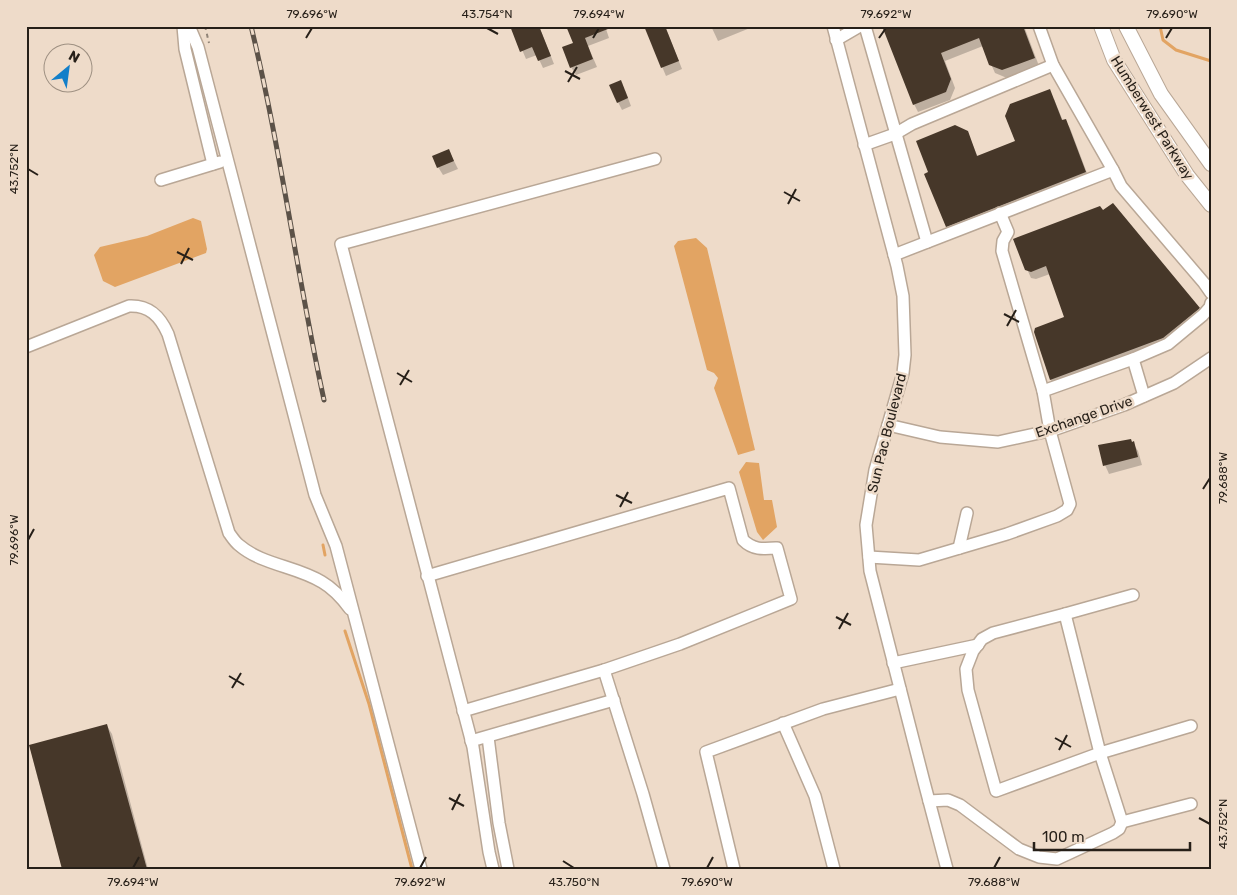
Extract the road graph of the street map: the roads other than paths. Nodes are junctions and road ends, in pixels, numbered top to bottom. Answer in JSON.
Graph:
{"nodes":[{"id":1,"x":183,"y":26,"type":"edge"},
{"id":2,"x":188,"y":26,"type":"edge"},
{"id":3,"x":833,"y":26,"type":"edge"},
{"id":4,"x":860,"y":26,"type":"edge"},
{"id":5,"x":865,"y":26,"type":"edge"},
{"id":6,"x":1040,"y":26,"type":"edge"},
{"id":7,"x":1101,"y":26,"type":"edge"},
{"id":8,"x":1126,"y":26,"type":"edge"},
{"id":9,"x":836,"y":40,"type":"junction"},
{"id":10,"x":1053,"y":65,"type":"junction"},
{"id":11,"x":895,"y":134,"type":"junction"},
{"id":12,"x":864,"y":144,"type":"junction"},
{"id":13,"x":655,"y":159,"type":"dead end"},
{"id":14,"x":227,"y":160,"type":"junction"},
{"id":15,"x":213,"y":164,"type":"junction"},
{"id":16,"x":1211,"y":164,"type":"edge"},
{"id":17,"x":1113,"y":170,"type":"junction"},
{"id":18,"x":161,"y":180,"type":"dead end"},
{"id":19,"x":1211,"y":205,"type":"edge"},
{"id":20,"x":1000,"y":213,"type":"junction"},
{"id":21,"x":927,"y":242,"type":"junction"},
{"id":22,"x":894,"y":255,"type":"junction"},
{"id":23,"x":1211,"y":293,"type":"edge"},
{"id":24,"x":1211,"y":303,"type":"edge"},
{"id":25,"x":26,"y":347,"type":"edge"},
{"id":26,"x":1211,"y":358,"type":"edge"},
{"id":27,"x":1133,"y":359,"type":"junction"},
{"id":28,"x":1043,"y":391,"type":"junction"},
{"id":29,"x":1144,"y":396,"type":"junction"},
{"id":30,"x":888,"y":425,"type":"junction"},
{"id":31,"x":1050,"y":431,"type":"junction"},
{"id":32,"x":967,"y":513,"type":"dead end"},
{"id":33,"x":960,"y":548,"type":"junction"},
{"id":34,"x":869,"y":556,"type":"junction"},
{"id":35,"x":427,"y":576,"type":"junction"},
{"id":36,"x":1133,"y":594,"type":"dead end"},
{"id":37,"x":354,"y":614,"type":"junction"},
{"id":38,"x":1065,"y":614,"type":"junction"},
{"id":39,"x":978,"y":646,"type":"junction"},
{"id":40,"x":893,"y":663,"type":"junction"},
{"id":41,"x":604,"y":670,"type":"junction"},
{"id":42,"x":900,"y":689,"type":"junction"},
{"id":43,"x":614,"y":700,"type":"junction"},
{"id":44,"x":463,"y":711,"type":"junction"},
{"id":45,"x":783,"y":723,"type":"junction"},
{"id":46,"x":1191,"y":726,"type":"dead end"},
{"id":47,"x":488,"y":737,"type":"junction"},
{"id":48,"x":471,"y":742,"type":"junction"},
{"id":49,"x":1100,"y":753,"type":"junction"},
{"id":50,"x":929,"y":801,"type":"junction"},
{"id":51,"x":1190,"y":804,"type":"dead end"},
{"id":52,"x":1122,"y":822,"type":"junction"},
{"id":53,"x":421,"y":869,"type":"edge"},
{"id":54,"x":493,"y":869,"type":"edge"},
{"id":55,"x":508,"y":869,"type":"edge"},
{"id":56,"x":664,"y":869,"type":"edge"},
{"id":57,"x":734,"y":869,"type":"edge"},
{"id":58,"x":834,"y":869,"type":"edge"},
{"id":59,"x":947,"y":869,"type":"edge"}],
"edges":[{"from":1,"to":15,"type":"street"},
{"from":2,"to":14,"type":"street"},
{"from":3,"to":9,"type":"street","name":"Sun Pac Boulevard"},
{"from":4,"to":9,"type":"street"},
{"from":5,"to":11,"type":"street"},
{"from":6,"to":10,"type":"street"},
{"from":7,"to":19,"type":"main road","name":"Humberwest Parkway"},
{"from":8,"to":16,"type":"main road","name":"Humberwest Parkway"},
{"from":9,"to":12,"type":"street","name":"Sun Pac Boulevard"},
{"from":10,"to":11,"type":"street"},
{"from":10,"to":17,"type":"street"},
{"from":11,"to":12,"type":"street"},
{"from":11,"to":21,"type":"street"},
{"from":12,"to":22,"type":"street","name":"Sun Pac Boulevard"},
{"from":13,"to":35,"type":"street"},
{"from":14,"to":15,"type":"street"},
{"from":14,"to":37,"type":"street"},
{"from":15,"to":18,"type":"street"},
{"from":17,"to":20,"type":"street"},
{"from":17,"to":23,"type":"street"},
{"from":20,"to":21,"type":"street"},
{"from":20,"to":28,"type":"street"},
{"from":21,"to":22,"type":"street"},
{"from":22,"to":30,"type":"street","name":"Sun Pac Boulevard"},
{"from":24,"to":27,"type":"street"},
{"from":25,"to":37,"type":"street"},
{"from":26,"to":29,"type":"street","name":"Exchange Drive"},
{"from":27,"to":28,"type":"street"},
{"from":27,"to":29,"type":"street"},
{"from":28,"to":31,"type":"street"},
{"from":29,"to":31,"type":"street","name":"Exchange Drive"},
{"from":30,"to":31,"type":"street","name":"Exchange Drive"},
{"from":30,"to":34,"type":"street","name":"Sun Pac Boulevard"},
{"from":31,"to":33,"type":"street"},
{"from":32,"to":33,"type":"street"},
{"from":33,"to":34,"type":"street"},
{"from":34,"to":40,"type":"street","name":"Sun Pac Boulevard"},
{"from":35,"to":41,"type":"street"},
{"from":35,"to":44,"type":"street"},
{"from":36,"to":38,"type":"street"},
{"from":37,"to":53,"type":"street"},
{"from":38,"to":39,"type":"street"},
{"from":38,"to":49,"type":"street"},
{"from":39,"to":40,"type":"street"},
{"from":39,"to":49,"type":"street"},
{"from":40,"to":42,"type":"street","name":"Sun Pac Boulevard"},
{"from":41,"to":43,"type":"street"},
{"from":41,"to":44,"type":"street"},
{"from":42,"to":45,"type":"street"},
{"from":42,"to":50,"type":"street","name":"Sun Pac Boulevard"},
{"from":43,"to":47,"type":"street"},
{"from":43,"to":56,"type":"street"},
{"from":44,"to":48,"type":"street"},
{"from":45,"to":57,"type":"street"},
{"from":45,"to":58,"type":"street"},
{"from":46,"to":49,"type":"street"},
{"from":47,"to":48,"type":"street"},
{"from":47,"to":55,"type":"street"},
{"from":48,"to":54,"type":"street"},
{"from":49,"to":52,"type":"street"},
{"from":50,"to":52,"type":"street"},
{"from":50,"to":59,"type":"street","name":"Sun Pac Boulevard"},
{"from":51,"to":52,"type":"street"}]}
